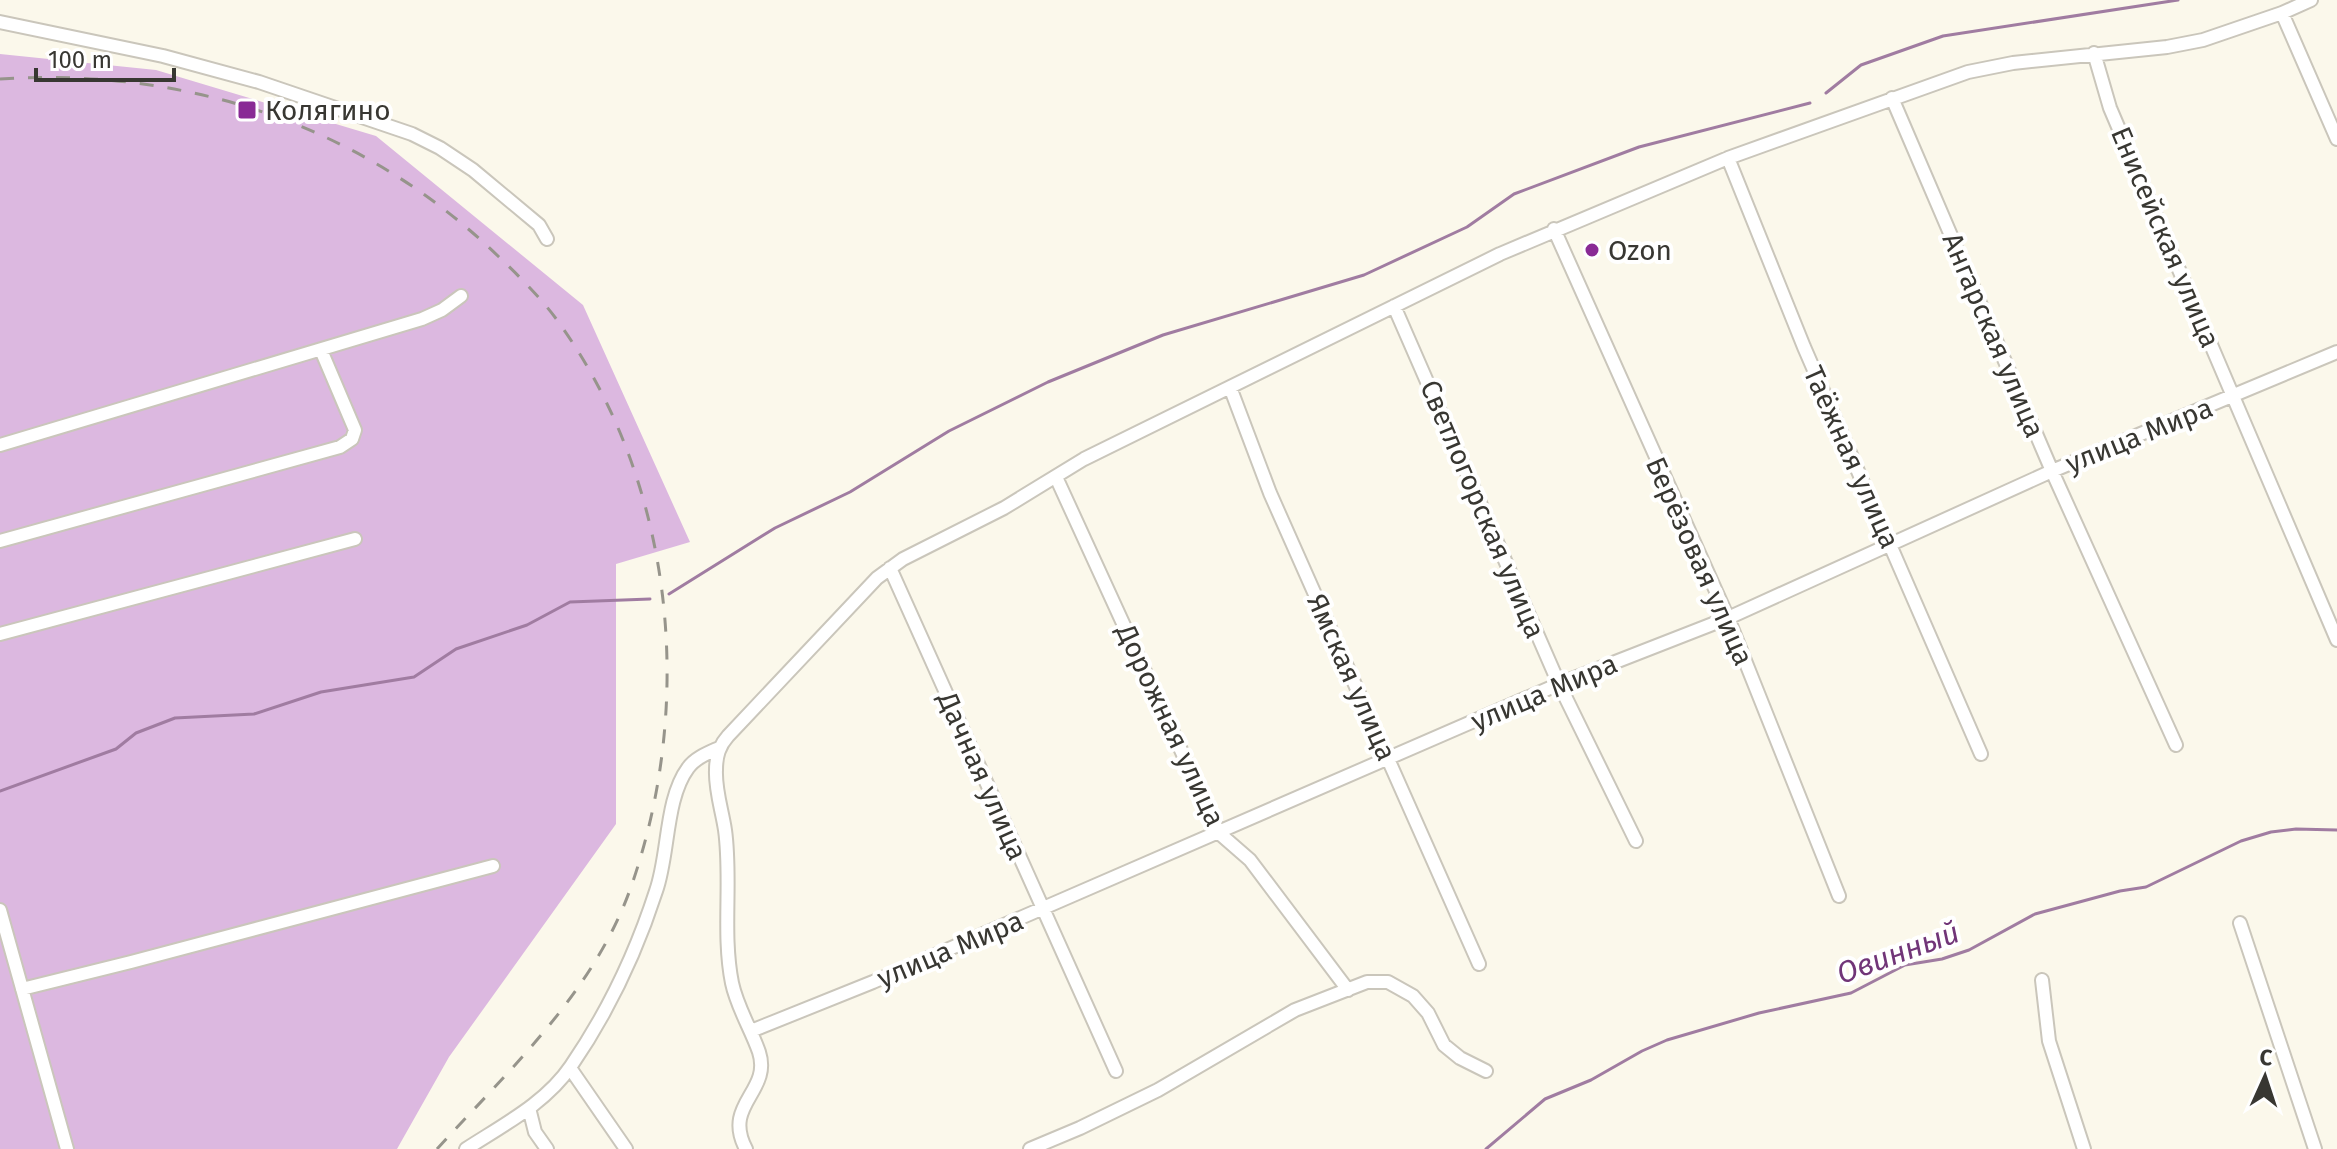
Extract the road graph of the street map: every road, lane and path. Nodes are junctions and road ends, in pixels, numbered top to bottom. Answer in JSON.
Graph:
{"nodes":[{"id":1,"x":2311,"y":0,"type":"edge"},
{"id":2,"x":2282,"y":13,"type":"junction"},
{"id":3,"x":0,"y":22,"type":"edge"},
{"id":4,"x":2094,"y":53,"type":"junction"},
{"id":5,"x":1892,"y":98,"type":"junction"},
{"id":6,"x":2337,"y":139,"type":"edge"},
{"id":7,"x":1728,"y":158,"type":"junction"},
{"id":8,"x":1554,"y":229,"type":"junction"},
{"id":9,"x":547,"y":239,"type":"dead end"},
{"id":10,"x":461,"y":296,"type":"dead end"},
{"id":11,"x":1394,"y":306,"type":"junction"},
{"id":12,"x":321,"y":350,"type":"junction"},
{"id":13,"x":2337,"y":352,"type":"edge"},
{"id":14,"x":1230,"y":387,"type":"junction"},
{"id":15,"x":2233,"y":397,"type":"junction"},
{"id":16,"x":0,"y":445,"type":"edge"},
{"id":17,"x":2052,"y":471,"type":"junction"},
{"id":18,"x":1056,"y":477,"type":"junction"},
{"id":19,"x":355,"y":539,"type":"dead end"},
{"id":20,"x":0,"y":541,"type":"edge"},
{"id":21,"x":1891,"y":546,"type":"junction"},
{"id":22,"x":890,"y":568,"type":"junction"},
{"id":23,"x":1728,"y":618,"type":"junction"},
{"id":24,"x":0,"y":634,"type":"edge"},
{"id":25,"x":2337,"y":640,"type":"edge"},
{"id":26,"x":1559,"y":684,"type":"junction"},
{"id":27,"x":2176,"y":745,"type":"dead end"},
{"id":28,"x":719,"y":748,"type":"junction"},
{"id":29,"x":1981,"y":754,"type":"dead end"},
{"id":30,"x":1389,"y":758,"type":"junction"},
{"id":31,"x":1219,"y":833,"type":"junction"},
{"id":32,"x":1636,"y":841,"type":"dead end"},
{"id":33,"x":493,"y":866,"type":"dead end"},
{"id":34,"x":1839,"y":896,"type":"dead end"},
{"id":35,"x":0,"y":910,"type":"edge"},
{"id":36,"x":1042,"y":910,"type":"junction"},
{"id":37,"x":2240,"y":923,"type":"dead end"},
{"id":38,"x":1479,"y":964,"type":"dead end"},
{"id":39,"x":2042,"y":980,"type":"dead end"},
{"id":40,"x":22,"y":989,"type":"junction"},
{"id":41,"x":1348,"y":990,"type":"junction"},
{"id":42,"x":751,"y":1031,"type":"junction"},
{"id":43,"x":570,"y":1068,"type":"junction"},
{"id":44,"x":1116,"y":1071,"type":"dead end"},
{"id":45,"x":1486,"y":1071,"type":"dead end"},
{"id":46,"x":529,"y":1108,"type":"junction"},
{"id":47,"x":67,"y":1149,"type":"edge"},
{"id":48,"x":466,"y":1149,"type":"edge"},
{"id":49,"x":547,"y":1149,"type":"edge"},
{"id":50,"x":626,"y":1149,"type":"edge"},
{"id":51,"x":746,"y":1149,"type":"edge"},
{"id":52,"x":1030,"y":1149,"type":"edge"},
{"id":53,"x":2084,"y":1149,"type":"edge"},
{"id":54,"x":2315,"y":1149,"type":"edge"}],
"edges":[{"from":1,"to":2,"type":"street"},
{"from":2,"to":4,"type":"street"},
{"from":2,"to":6,"type":"street"},
{"from":3,"to":9,"type":"street"},
{"from":4,"to":5,"type":"street"},
{"from":4,"to":15,"type":"street","name":"Енисейская улица"},
{"from":5,"to":7,"type":"street"},
{"from":5,"to":17,"type":"street","name":"Ангарская улица"},
{"from":7,"to":8,"type":"street"},
{"from":7,"to":21,"type":"street","name":"Таёжная улица"},
{"from":8,"to":11,"type":"street"},
{"from":8,"to":23,"type":"street","name":"Берёзовая улица"},
{"from":10,"to":12,"type":"street"},
{"from":11,"to":14,"type":"street"},
{"from":11,"to":26,"type":"street","name":"Светлогорская улица"},
{"from":12,"to":16,"type":"street"},
{"from":12,"to":20,"type":"street"},
{"from":13,"to":15,"type":"street","name":"улица Мира"},
{"from":14,"to":18,"type":"street"},
{"from":14,"to":30,"type":"street","name":"Ямская улица"},
{"from":15,"to":17,"type":"street","name":"улица Мира"},
{"from":15,"to":25,"type":"street","name":"Енисейская улица"},
{"from":17,"to":21,"type":"street","name":"улица Мира"},
{"from":17,"to":27,"type":"street","name":"Ангарская улица"},
{"from":18,"to":22,"type":"street"},
{"from":18,"to":31,"type":"street","name":"Дорожная улица"},
{"from":19,"to":24,"type":"street"},
{"from":21,"to":23,"type":"street","name":"улица Мира"},
{"from":21,"to":29,"type":"street","name":"Таёжная улица"},
{"from":22,"to":28,"type":"street"},
{"from":22,"to":36,"type":"street","name":"Дачная улица"},
{"from":23,"to":26,"type":"street","name":"улица Мира"},
{"from":23,"to":34,"type":"street","name":"Берёзовая улица"},
{"from":26,"to":30,"type":"street","name":"улица Мира"},
{"from":26,"to":32,"type":"street","name":"Светлогорская улица"},
{"from":28,"to":42,"type":"street"},
{"from":28,"to":43,"type":"street"},
{"from":30,"to":31,"type":"street","name":"улица Мира"},
{"from":30,"to":38,"type":"street","name":"Ямская улица"},
{"from":31,"to":36,"type":"street","name":"улица Мира"},
{"from":31,"to":41,"type":"street","name":"Дорожная улица"},
{"from":33,"to":40,"type":"street"},
{"from":35,"to":40,"type":"street"},
{"from":36,"to":42,"type":"street","name":"улица Мира"},
{"from":36,"to":44,"type":"street","name":"Дачная улица"},
{"from":37,"to":54,"type":"street"},
{"from":39,"to":53,"type":"street"},
{"from":40,"to":47,"type":"street"},
{"from":41,"to":45,"type":"street"},
{"from":41,"to":52,"type":"street"},
{"from":42,"to":51,"type":"street"},
{"from":43,"to":46,"type":"street"},
{"from":43,"to":50,"type":"street"},
{"from":46,"to":48,"type":"street"},
{"from":46,"to":49,"type":"street"}]}
